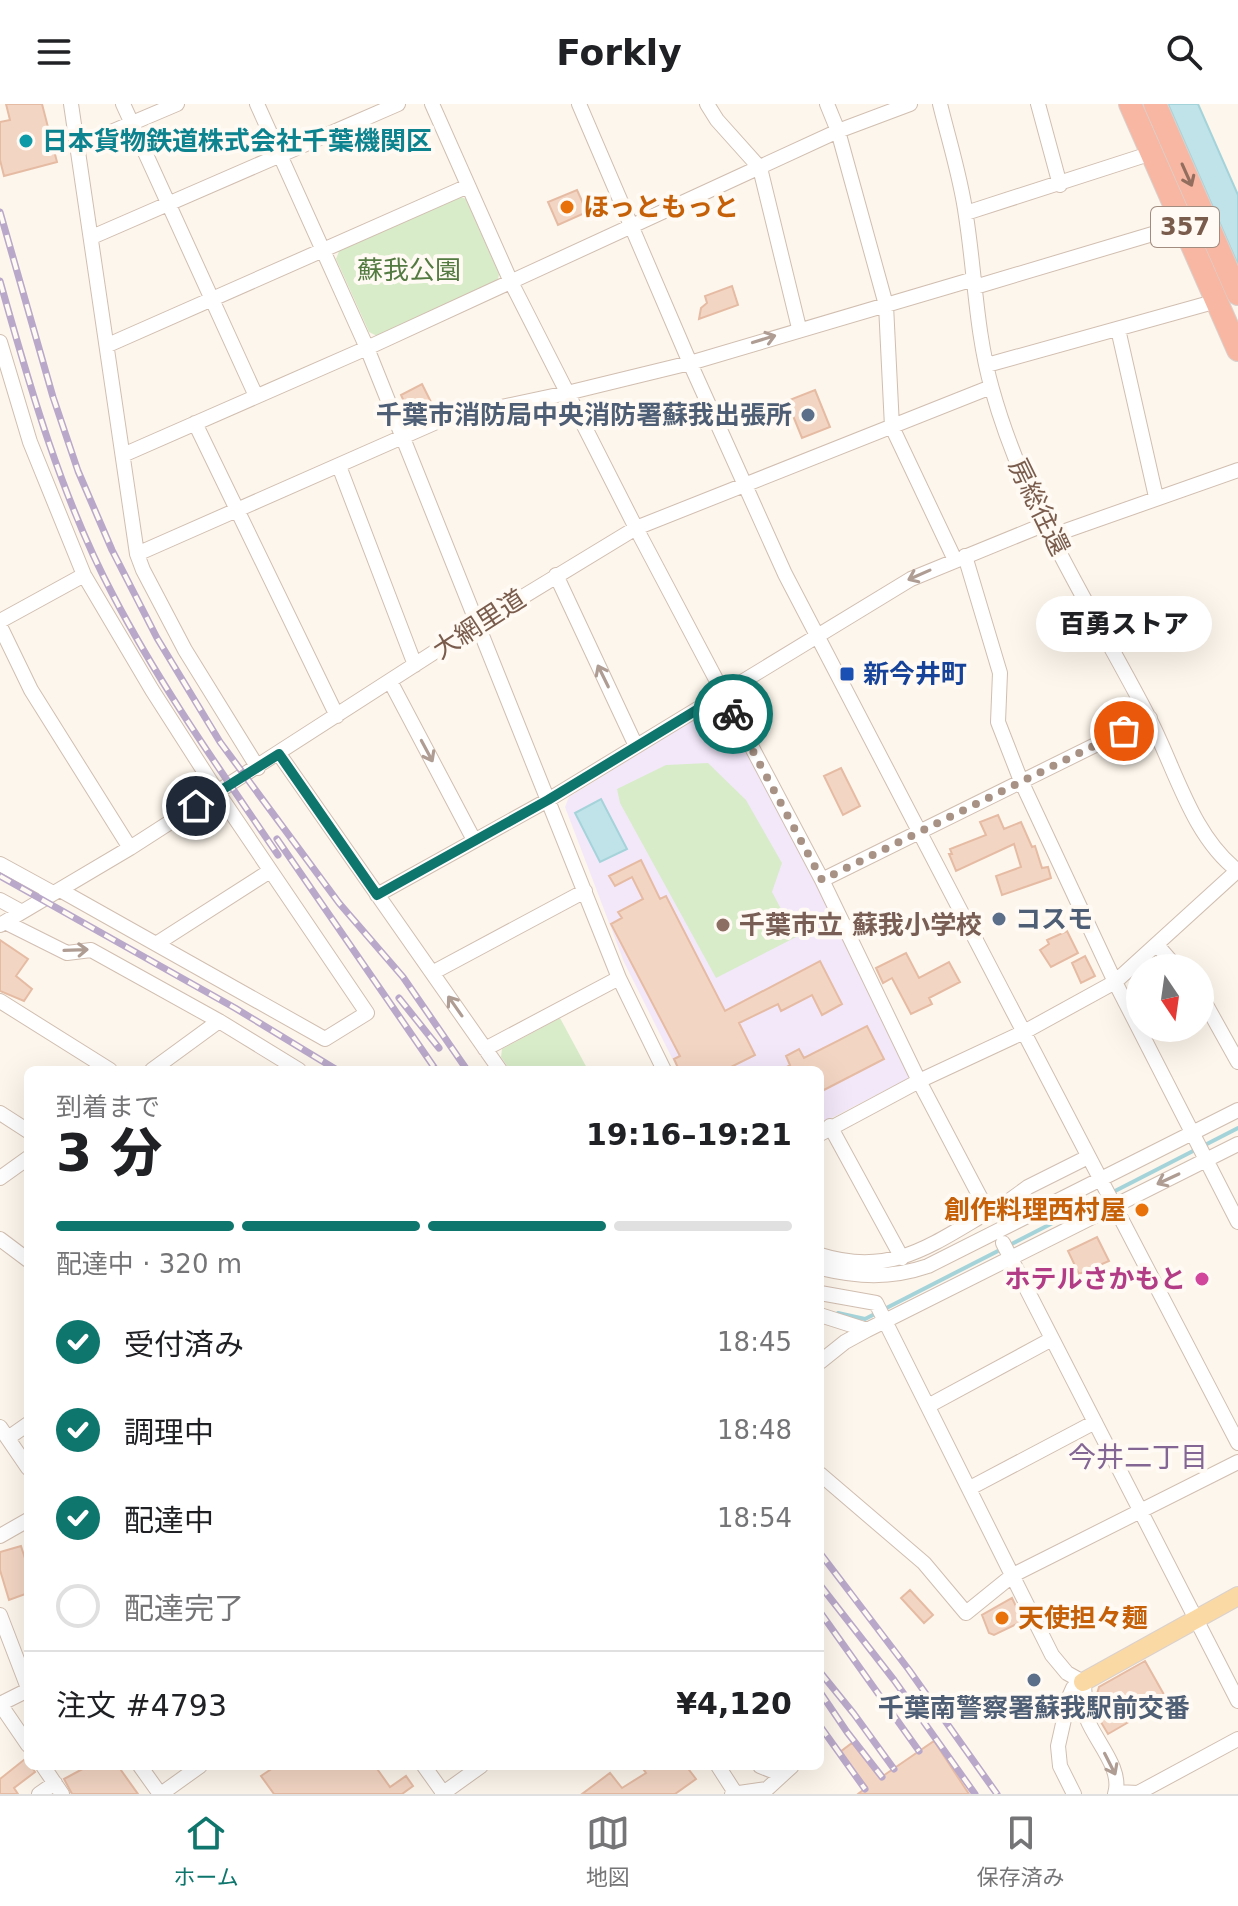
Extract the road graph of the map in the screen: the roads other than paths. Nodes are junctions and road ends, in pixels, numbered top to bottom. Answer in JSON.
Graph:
{"nodes":[{"id":1,"x":71,"y":104,"type":"edge"},
{"id":2,"x":123,"y":104,"type":"edge"},
{"id":3,"x":177,"y":104,"type":"edge"},
{"id":4,"x":257,"y":104,"type":"edge"},
{"id":5,"x":398,"y":104,"type":"edge"},
{"id":6,"x":432,"y":104,"type":"edge"},
{"id":7,"x":579,"y":104,"type":"edge"},
{"id":8,"x":707,"y":104,"type":"edge"},
{"id":9,"x":827,"y":104,"type":"edge"},
{"id":10,"x":910,"y":104,"type":"edge"},
{"id":11,"x":940,"y":104,"type":"edge"},
{"id":12,"x":1038,"y":104,"type":"edge"},
{"id":13,"x":1130,"y":104,"type":"edge"},
{"id":14,"x":1155,"y":104,"type":"edge"},
{"id":15,"x":132,"y":123,"type":"junction"},
{"id":16,"x":838,"y":131,"type":"junction"},
{"id":17,"x":78,"y":146,"type":"junction"},
{"id":18,"x":1152,"y":153,"type":"junction"},
{"id":19,"x":279,"y":155,"type":"junction"},
{"id":20,"x":760,"y":168,"type":"junction"},
{"id":21,"x":1060,"y":185,"type":"junction"},
{"id":22,"x":468,"y":186,"type":"junction"},
{"id":23,"x":168,"y":203,"type":"junction"},
{"id":24,"x":966,"y":213,"type":"junction"},
{"id":25,"x":1183,"y":223,"type":"junction"},
{"id":26,"x":631,"y":227,"type":"junction"},
{"id":27,"x":92,"y":237,"type":"junction"},
{"id":28,"x":323,"y":251,"type":"junction"},
{"id":29,"x":511,"y":282,"type":"junction"},
{"id":30,"x":974,"y":283,"type":"junction"},
{"id":31,"x":1228,"y":297,"type":"edge"},
{"id":32,"x":212,"y":299,"type":"junction"},
{"id":33,"x":886,"y":305,"type":"junction"},
{"id":34,"x":799,"y":328,"type":"junction"},
{"id":35,"x":1118,"y":329,"type":"junction"},
{"id":36,"x":0,"y":342,"type":"edge"},
{"id":37,"x":108,"y":345,"type":"junction"},
{"id":38,"x":367,"y":348,"type":"junction"},
{"id":39,"x":1238,"y":350,"type":"edge"},
{"id":40,"x":690,"y":363,"type":"junction"},
{"id":41,"x":987,"y":365,"type":"junction"},
{"id":42,"x":991,"y":387,"type":"junction"},
{"id":43,"x":567,"y":393,"type":"junction"},
{"id":44,"x":256,"y":396,"type":"junction"},
{"id":45,"x":195,"y":423,"type":"junction"},
{"id":46,"x":892,"y":427,"type":"junction"},
{"id":47,"x":403,"y":437,"type":"junction"},
{"id":48,"x":123,"y":455,"type":"junction"},
{"id":49,"x":339,"y":466,"type":"junction"},
{"id":50,"x":1238,"y":470,"type":"edge"},
{"id":51,"x":746,"y":485,"type":"junction"},
{"id":52,"x":1156,"y":497,"type":"junction"},
{"id":53,"x":236,"y":510,"type":"junction"},
{"id":54,"x":636,"y":528,"type":"junction"},
{"id":55,"x":1047,"y":530,"type":"junction"},
{"id":56,"x":137,"y":554,"type":"junction"},
{"id":57,"x":960,"y":558,"type":"junction"},
{"id":58,"x":84,"y":575,"type":"junction"},
{"id":59,"x":556,"y":575,"type":"junction"},
{"id":60,"x":0,"y":623,"type":"edge"},
{"id":61,"x":478,"y":624,"type":"junction"},
{"id":62,"x":817,"y":634,"type":"junction"},
{"id":63,"x":415,"y":665,"type":"junction"},
{"id":64,"x":390,"y":681,"type":"junction"},
{"id":65,"x":723,"y":694,"type":"junction"},
{"id":66,"x":337,"y":716,"type":"junction"},
{"id":67,"x":1150,"y":718,"type":"junction"},
{"id":68,"x":636,"y":746,"type":"junction"},
{"id":69,"x":279,"y":754,"type":"junction"},
{"id":70,"x":258,"y":768,"type":"junction"},
{"id":71,"x":1021,"y":781,"type":"junction"},
{"id":72,"x":218,"y":793,"type":"junction"},
{"id":73,"x":548,"y":800,"type":"junction"},
{"id":74,"x":919,"y":831,"type":"junction"},
{"id":75,"x":474,"y":840,"type":"junction"},
{"id":76,"x":130,"y":848,"type":"junction"},
{"id":77,"x":0,"y":864,"type":"edge"},
{"id":78,"x":270,"y":871,"type":"junction"},
{"id":79,"x":1238,"y":871,"type":"edge"},
{"id":80,"x":822,"y":880,"type":"junction"},
{"id":81,"x":585,"y":891,"type":"junction"},
{"id":82,"x":56,"y":892,"type":"junction"},
{"id":83,"x":377,"y":895,"type":"junction"},
{"id":84,"x":0,"y":900,"type":"edge"},
{"id":85,"x":22,"y":912,"type":"junction"},
{"id":86,"x":3,"y":924,"type":"edge"},
{"id":87,"x":156,"y":944,"type":"junction"},
{"id":88,"x":1157,"y":945,"type":"junction"},
{"id":89,"x":1165,"y":954,"type":"edge"},
{"id":90,"x":432,"y":973,"type":"junction"},
{"id":91,"x":619,"y":978,"type":"junction"},
{"id":92,"x":1115,"y":982,"type":"junction"},
{"id":93,"x":0,"y":1001,"type":"edge"},
{"id":94,"x":1214,"y":1019,"type":"edge"},
{"id":95,"x":219,"y":1021,"type":"junction"},
{"id":96,"x":1024,"y":1032,"type":"junction"},
{"id":97,"x":485,"y":1049,"type":"junction"},
{"id":98,"x":1238,"y":1062,"type":"edge"},
{"id":99,"x":104,"y":1066,"type":"edge"},
{"id":100,"x":163,"y":1066,"type":"edge"},
{"id":101,"x":292,"y":1066,"type":"edge"},
{"id":102,"x":497,"y":1066,"type":"edge"},
{"id":103,"x":662,"y":1066,"type":"edge"},
{"id":104,"x":919,"y":1081,"type":"junction"},
{"id":105,"x":1238,"y":1110,"type":"edge"},
{"id":106,"x":0,"y":1113,"type":"edge"},
{"id":107,"x":24,"y":1128,"type":"edge"},
{"id":108,"x":825,"y":1130,"type":"edge"},
{"id":109,"x":1194,"y":1134,"type":"junction"},
{"id":110,"x":1238,"y":1144,"type":"edge"},
{"id":111,"x":1088,"y":1157,"type":"junction"},
{"id":112,"x":1207,"y":1160,"type":"junction"},
{"id":113,"x":24,"y":1161,"type":"edge"},
{"id":114,"x":0,"y":1178,"type":"edge"},
{"id":115,"x":1101,"y":1179,"type":"junction"},
{"id":116,"x":1114,"y":1204,"type":"junction"},
{"id":117,"x":988,"y":1212,"type":"junction"},
{"id":118,"x":1238,"y":1222,"type":"edge"},
{"id":119,"x":1004,"y":1246,"type":"junction"},
{"id":120,"x":3,"y":1247,"type":"edge"},
{"id":121,"x":824,"y":1256,"type":"edge"},
{"id":122,"x":24,"y":1258,"type":"edge"},
{"id":123,"x":902,"y":1258,"type":"junction"},
{"id":124,"x":824,"y":1269,"type":"edge"},
{"id":125,"x":826,"y":1294,"type":"edge"},
{"id":126,"x":824,"y":1316,"type":"edge"},
{"id":127,"x":886,"y":1322,"type":"junction"},
{"id":128,"x":867,"y":1330,"type":"junction"},
{"id":129,"x":1052,"y":1339,"type":"junction"},
{"id":130,"x":824,"y":1359,"type":"edge"},
{"id":131,"x":928,"y":1406,"type":"junction"},
{"id":132,"x":1095,"y":1422,"type":"junction"},
{"id":133,"x":24,"y":1425,"type":"edge"},
{"id":134,"x":4,"y":1432,"type":"edge"},
{"id":135,"x":1238,"y":1443,"type":"edge"},
{"id":136,"x":24,"y":1462,"type":"edge"},
{"id":137,"x":1238,"y":1462,"type":"edge"},
{"id":138,"x":824,"y":1477,"type":"edge"},
{"id":139,"x":970,"y":1488,"type":"junction"},
{"id":140,"x":1141,"y":1511,"type":"junction"},
{"id":141,"x":24,"y":1522,"type":"edge"},
{"id":142,"x":0,"y":1536,"type":"edge"},
{"id":143,"x":1013,"y":1575,"type":"junction"},
{"id":144,"x":1238,"y":1596,"type":"edge"},
{"id":145,"x":0,"y":1617,"type":"edge"},
{"id":146,"x":1196,"y":1619,"type":"junction"},
{"id":147,"x":24,"y":1679,"type":"edge"},
{"id":148,"x":1083,"y":1682,"type":"junction"},
{"id":149,"x":24,"y":1691,"type":"edge"},
{"id":150,"x":1238,"y":1701,"type":"edge"},
{"id":151,"x":0,"y":1704,"type":"edge"},
{"id":152,"x":24,"y":1739,"type":"edge"},
{"id":153,"x":1238,"y":1739,"type":"edge"},
{"id":154,"x":46,"y":1770,"type":"edge"},
{"id":155,"x":143,"y":1770,"type":"edge"},
{"id":156,"x":194,"y":1770,"type":"edge"},
{"id":157,"x":427,"y":1770,"type":"edge"},
{"id":158,"x":476,"y":1770,"type":"edge"},
{"id":159,"x":720,"y":1770,"type":"edge"},
{"id":160,"x":785,"y":1770,"type":"edge"},
{"id":161,"x":58,"y":1788,"type":"edge"},
{"id":162,"x":1116,"y":1793,"type":"edge"},
{"id":163,"x":39,"y":1794,"type":"edge"},
{"id":164,"x":160,"y":1794,"type":"edge"},
{"id":165,"x":443,"y":1794,"type":"edge"},
{"id":166,"x":734,"y":1794,"type":"edge"},
{"id":167,"x":1074,"y":1794,"type":"edge"}],
"edges":[{"from":1,"to":17,"type":"street"},
{"from":2,"to":15,"type":"street"},
{"from":3,"to":15,"type":"street"},
{"from":4,"to":19,"type":"street"},
{"from":5,"to":19,"type":"street"},
{"from":6,"to":22,"type":"street"},
{"from":7,"to":26,"type":"street"},
{"from":8,"to":20,"type":"street"},
{"from":9,"to":16,"type":"street"},
{"from":10,"to":16,"type":"street"},
{"from":11,"to":24,"type":"street","name":"房総往還"},
{"from":12,"to":21,"type":"street"},
{"from":13,"to":18,"type":"highway","number":"357"},
{"from":14,"to":31,"type":"highway","number":"357","one_way":true},
{"from":15,"to":17,"type":"street"},
{"from":15,"to":23,"type":"street"},
{"from":16,"to":20,"type":"street"},
{"from":16,"to":33,"type":"street"},
{"from":17,"to":27,"type":"street"},
{"from":18,"to":21,"type":"street"},
{"from":18,"to":25,"type":"highway","number":"357"},
{"from":19,"to":23,"type":"street"},
{"from":19,"to":28,"type":"street"},
{"from":20,"to":26,"type":"street"},
{"from":20,"to":34,"type":"street"},
{"from":21,"to":24,"type":"street"},
{"from":22,"to":28,"type":"street"},
{"from":22,"to":29,"type":"street"},
{"from":23,"to":27,"type":"street"},
{"from":23,"to":32,"type":"street"},
{"from":24,"to":30,"type":"street","name":"房総往還"},
{"from":25,"to":30,"type":"street"},
{"from":25,"to":31,"type":"highway","number":"357"},
{"from":26,"to":29,"type":"street"},
{"from":26,"to":40,"type":"street"},
{"from":27,"to":37,"type":"street"},
{"from":28,"to":32,"type":"street"},
{"from":28,"to":38,"type":"street"},
{"from":29,"to":38,"type":"street"},
{"from":29,"to":43,"type":"street"},
{"from":30,"to":33,"type":"street"},
{"from":30,"to":41,"type":"street","name":"房総往還"},
{"from":31,"to":35,"type":"street"},
{"from":31,"to":39,"type":"highway","number":"357"},
{"from":32,"to":37,"type":"street"},
{"from":32,"to":44,"type":"street"},
{"from":33,"to":34,"type":"street"},
{"from":33,"to":46,"type":"street"},
{"from":40,"to":34,"type":"street","one_way":true},
{"from":35,"to":41,"type":"street"},
{"from":35,"to":52,"type":"street"},
{"from":36,"to":58,"type":"street"},
{"from":37,"to":48,"type":"street"},
{"from":38,"to":44,"type":"street"},
{"from":38,"to":47,"type":"street"},
{"from":40,"to":43,"type":"street"},
{"from":40,"to":51,"type":"street"},
{"from":41,"to":42,"type":"street","name":"房総往還"},
{"from":42,"to":46,"type":"street","name":"大網里道"},
{"from":42,"to":55,"type":"street","name":"房総往還"},
{"from":43,"to":47,"type":"street"},
{"from":43,"to":54,"type":"street"},
{"from":44,"to":45,"type":"street"},
{"from":45,"to":48,"type":"street"},
{"from":45,"to":53,"type":"street"},
{"from":46,"to":51,"type":"street","name":"大網里道"},
{"from":46,"to":57,"type":"street"},
{"from":47,"to":49,"type":"street"},
{"from":47,"to":61,"type":"street"},
{"from":48,"to":56,"type":"street"},
{"from":49,"to":53,"type":"street"},
{"from":49,"to":63,"type":"street"},
{"from":50,"to":52,"type":"street"},
{"from":51,"to":54,"type":"street","name":"大網里道"},
{"from":51,"to":62,"type":"street"},
{"from":52,"to":55,"type":"street"},
{"from":53,"to":56,"type":"street"},
{"from":53,"to":66,"type":"street"},
{"from":54,"to":59,"type":"street","name":"大網里道"},
{"from":54,"to":65,"type":"street"},
{"from":55,"to":57,"type":"street"},
{"from":55,"to":67,"type":"street","name":"房総往還"},
{"from":56,"to":70,"type":"street"},
{"from":57,"to":62,"type":"street","one_way":true},
{"from":57,"to":71,"type":"street"},
{"from":58,"to":60,"type":"street"},
{"from":58,"to":72,"type":"street"},
{"from":59,"to":61,"type":"street","name":"大網里道"},
{"from":68,"to":59,"type":"street","one_way":true},
{"from":60,"to":76,"type":"street"},
{"from":61,"to":63,"type":"street","name":"大網里道"},
{"from":61,"to":73,"type":"street"},
{"from":62,"to":65,"type":"street"},
{"from":62,"to":74,"type":"street"},
{"from":63,"to":64,"type":"street","name":"大網里道"},
{"from":64,"to":66,"type":"street","name":"大網里道"},
{"from":64,"to":75,"type":"street","one_way":true},
{"from":65,"to":68,"type":"street"},
{"from":65,"to":80,"type":"street"},
{"from":66,"to":69,"type":"street","name":"大網里道"},
{"from":67,"to":71,"type":"street"},
{"from":67,"to":79,"type":"street","name":"房総往還"},
{"from":68,"to":73,"type":"street"},
{"from":69,"to":70,"type":"street","name":"大網里道"},
{"from":69,"to":83,"type":"street"},
{"from":70,"to":72,"type":"street","name":"大網里道"},
{"from":71,"to":74,"type":"street"},
{"from":71,"to":92,"type":"street"},
{"from":72,"to":76,"type":"street","name":"大網里道"},
{"from":72,"to":78,"type":"street"},
{"from":73,"to":75,"type":"street"},
{"from":73,"to":81,"type":"street"},
{"from":74,"to":80,"type":"street"},
{"from":74,"to":96,"type":"street"},
{"from":75,"to":83,"type":"street"},
{"from":76,"to":82,"type":"street","name":"大網里道"},
{"from":77,"to":82,"type":"street"},
{"from":78,"to":87,"type":"street"},
{"from":78,"to":87,"type":"street"},
{"from":79,"to":88,"type":"street"},
{"from":80,"to":104,"type":"street"},
{"from":81,"to":90,"type":"street"},
{"from":81,"to":91,"type":"street"},
{"from":82,"to":85,"type":"street","name":"大網里道"},
{"from":82,"to":87,"type":"street"},
{"from":83,"to":90,"type":"street"},
{"from":84,"to":85,"type":"street"},
{"from":85,"to":86,"type":"street","name":"大網里道"},
{"from":86,"to":95,"type":"street","one_way":true},
{"from":88,"to":89,"type":"street"},
{"from":88,"to":92,"type":"street"},
{"from":97,"to":90,"type":"street","one_way":true},
{"from":91,"to":97,"type":"street"},
{"from":91,"to":103,"type":"street"},
{"from":92,"to":96,"type":"street"},
{"from":92,"to":109,"type":"street"},
{"from":93,"to":99,"type":"street"},
{"from":94,"to":98,"type":"street"},
{"from":95,"to":100,"type":"street"},
{"from":95,"to":101,"type":"street"},
{"from":96,"to":104,"type":"street"},
{"from":96,"to":111,"type":"street"},
{"from":97,"to":102,"type":"street"},
{"from":104,"to":108,"type":"street"},
{"from":104,"to":117,"type":"street"},
{"from":105,"to":109,"type":"street"},
{"from":106,"to":107,"type":"street"},
{"from":108,"to":123,"type":"street"},
{"from":109,"to":112,"type":"street"},
{"from":109,"to":115,"type":"street"},
{"from":110,"to":112,"type":"street"},
{"from":111,"to":115,"type":"street"},
{"from":111,"to":117,"type":"street"},
{"from":112,"to":116,"type":"street","one_way":true},
{"from":112,"to":118,"type":"street"},
{"from":113,"to":114,"type":"street"},
{"from":115,"to":116,"type":"street"},
{"from":115,"to":119,"type":"street"},
{"from":116,"to":119,"type":"street"},
{"from":116,"to":135,"type":"street"},
{"from":117,"to":123,"type":"street"},
{"from":119,"to":124,"type":"street"},
{"from":119,"to":127,"type":"street"},
{"from":119,"to":129,"type":"street"},
{"from":120,"to":122,"type":"street"},
{"from":121,"to":123,"type":"street"},
{"from":125,"to":127,"type":"street"},
{"from":126,"to":128,"type":"street"},
{"from":127,"to":128,"type":"street"},
{"from":127,"to":131,"type":"street"},
{"from":128,"to":130,"type":"street"},
{"from":129,"to":131,"type":"street"},
{"from":129,"to":132,"type":"street"},
{"from":131,"to":139,"type":"street"},
{"from":132,"to":139,"type":"street"},
{"from":132,"to":140,"type":"street"},
{"from":133,"to":134,"type":"street"},
{"from":134,"to":136,"type":"street"},
{"from":137,"to":140,"type":"street"},
{"from":138,"to":143,"type":"street"},
{"from":139,"to":143,"type":"street"},
{"from":140,"to":143,"type":"street"},
{"from":140,"to":146,"type":"street"},
{"from":141,"to":142,"type":"street"},
{"from":143,"to":148,"type":"street"},
{"from":144,"to":146,"type":"main road"},
{"from":145,"to":147,"type":"street"},
{"from":146,"to":148,"type":"main road"},
{"from":146,"to":150,"type":"street"},
{"from":148,"to":162,"type":"street","one_way":true},
{"from":148,"to":167,"type":"street"},
{"from":149,"to":151,"type":"street"},
{"from":151,"to":152,"type":"street"},
{"from":153,"to":162,"type":"street"},
{"from":154,"to":161,"type":"street"},
{"from":155,"to":164,"type":"street"},
{"from":156,"to":164,"type":"street"},
{"from":157,"to":165,"type":"street"},
{"from":158,"to":165,"type":"street"},
{"from":159,"to":166,"type":"street"},
{"from":160,"to":166,"type":"street"},
{"from":161,"to":163,"type":"street"}]}
